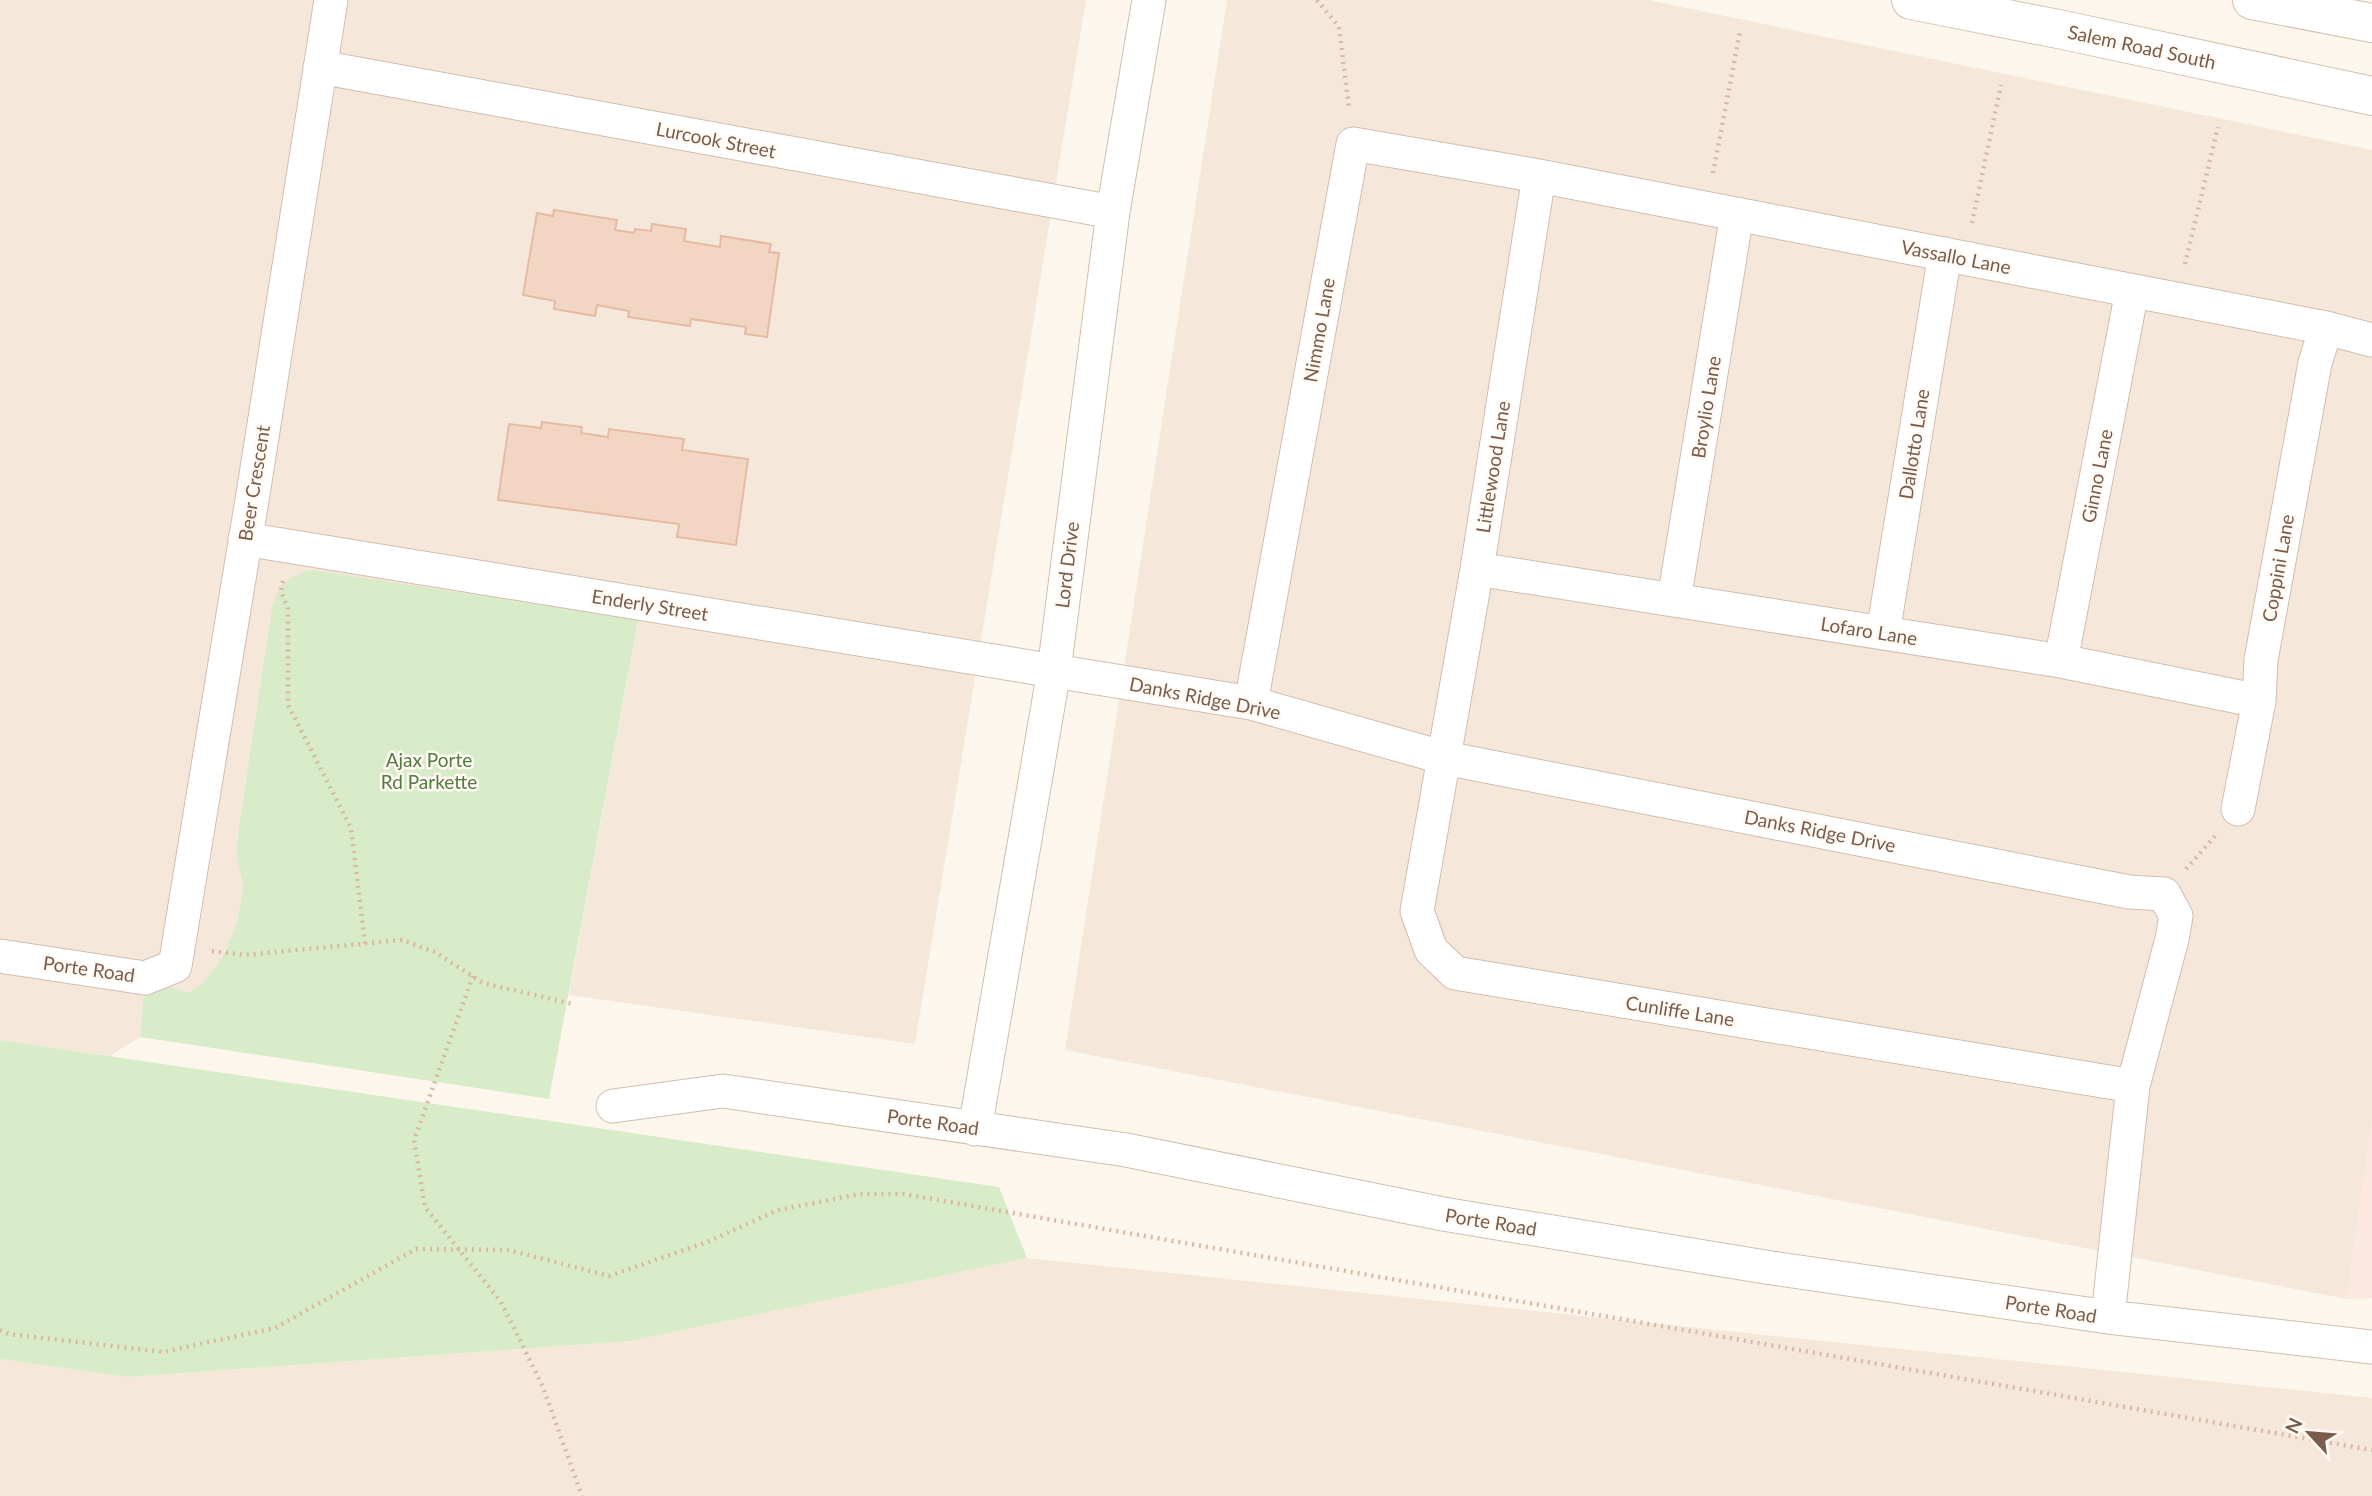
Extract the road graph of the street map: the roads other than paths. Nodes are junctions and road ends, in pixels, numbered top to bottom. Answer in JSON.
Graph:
{"nodes":[{"id":1,"x":331,"y":0,"type":"edge"},
{"id":2,"x":1149,"y":0,"type":"edge"},
{"id":3,"x":1911,"y":0,"type":"edge"},
{"id":4,"x":2252,"y":0,"type":"edge"},
{"id":5,"x":2372,"y":23,"type":"edge"},
{"id":6,"x":320,"y":67,"type":"junction"},
{"id":7,"x":2372,"y":96,"type":"edge"},
{"id":8,"x":1539,"y":176,"type":"junction"},
{"id":9,"x":1722,"y":211,"type":"junction"},
{"id":10,"x":1113,"y":212,"type":"junction"},
{"id":11,"x":1955,"y":256,"type":"junction"},
{"id":12,"x":2132,"y":290,"type":"junction"},
{"id":13,"x":2326,"y":328,"type":"junction"},
{"id":14,"x":2372,"y":340,"type":"edge"},
{"id":15,"x":245,"y":539,"type":"junction"},
{"id":16,"x":1477,"y":569,"type":"junction"},
{"id":17,"x":1674,"y":600,"type":"junction"},
{"id":18,"x":1883,"y":633,"type":"junction"},
{"id":19,"x":2061,"y":661,"type":"junction"},
{"id":20,"x":1054,"y":671,"type":"junction"},
{"id":21,"x":2259,"y":701,"type":"junction"},
{"id":22,"x":1251,"y":703,"type":"junction"},
{"id":23,"x":1445,"y":758,"type":"junction"},
{"id":24,"x":2238,"y":808,"type":"road end"},
{"id":25,"x":0,"y":956,"type":"edge"},
{"id":26,"x":175,"y":965,"type":"joint"},
{"id":27,"x":2133,"y":1086,"type":"junction"},
{"id":28,"x":613,"y":1106,"type":"dead end"},
{"id":29,"x":975,"y":1129,"type":"junction"},
{"id":30,"x":2108,"y":1317,"type":"junction"},
{"id":31,"x":2372,"y":1347,"type":"edge"}],
"edges":[{"from":1,"to":6,"type":"street","name":"Beer Crescent"},
{"from":2,"to":10,"type":"street","name":"Lord Drive"},
{"from":3,"to":7,"type":"main road","name":"Salem Road South"},
{"from":4,"to":5,"type":"main road"},
{"from":6,"to":10,"type":"street","name":"Lurcook Street"},
{"from":6,"to":15,"type":"street","name":"Beer Crescent"},
{"from":8,"to":9,"type":"street","name":"Vassallo Lane"},
{"from":8,"to":16,"type":"street","name":"Littlewood Lane"},
{"from":8,"to":22,"type":"street","name":"Nimmo Lane"},
{"from":9,"to":11,"type":"street","name":"Vassallo Lane"},
{"from":9,"to":17,"type":"street","name":"Broylio Lane"},
{"from":10,"to":20,"type":"street","name":"Lord Drive"},
{"from":11,"to":12,"type":"street","name":"Vassallo Lane"},
{"from":11,"to":18,"type":"street","name":"Dallotto Lane"},
{"from":12,"to":13,"type":"street","name":"Vassallo Lane"},
{"from":12,"to":19,"type":"street","name":"Ginno Lane"},
{"from":13,"to":14,"type":"street","name":"Vassallo Lane"},
{"from":13,"to":21,"type":"street","name":"Coppini Lane"},
{"from":15,"to":20,"type":"street","name":"Enderly Street"},
{"from":15,"to":26,"type":"street","name":"Beer Crescent"},
{"from":16,"to":17,"type":"street","name":"Lofaro Lane"},
{"from":16,"to":23,"type":"street","name":"Littlewood Lane"},
{"from":17,"to":18,"type":"street","name":"Lofaro Lane"},
{"from":18,"to":19,"type":"street","name":"Lofaro Lane"},
{"from":19,"to":21,"type":"street","name":"Lofaro Lane"},
{"from":20,"to":22,"type":"street","name":"Danks Ridge Drive"},
{"from":20,"to":29,"type":"street","name":"Lord Drive"},
{"from":21,"to":24,"type":"street","name":"Coppini Lane"},
{"from":22,"to":23,"type":"street","name":"Danks Ridge Drive"},
{"from":23,"to":27,"type":"street","name":"Cunliffe Lane"},
{"from":23,"to":27,"type":"street","name":"Danks Ridge Drive"},
{"from":25,"to":26,"type":"street","name":"Porte Road"},
{"from":27,"to":30,"type":"street"},
{"from":28,"to":29,"type":"street","name":"Porte Road"},
{"from":29,"to":30,"type":"street","name":"Porte Road"},
{"from":30,"to":31,"type":"street","name":"Porte Road"}]}
